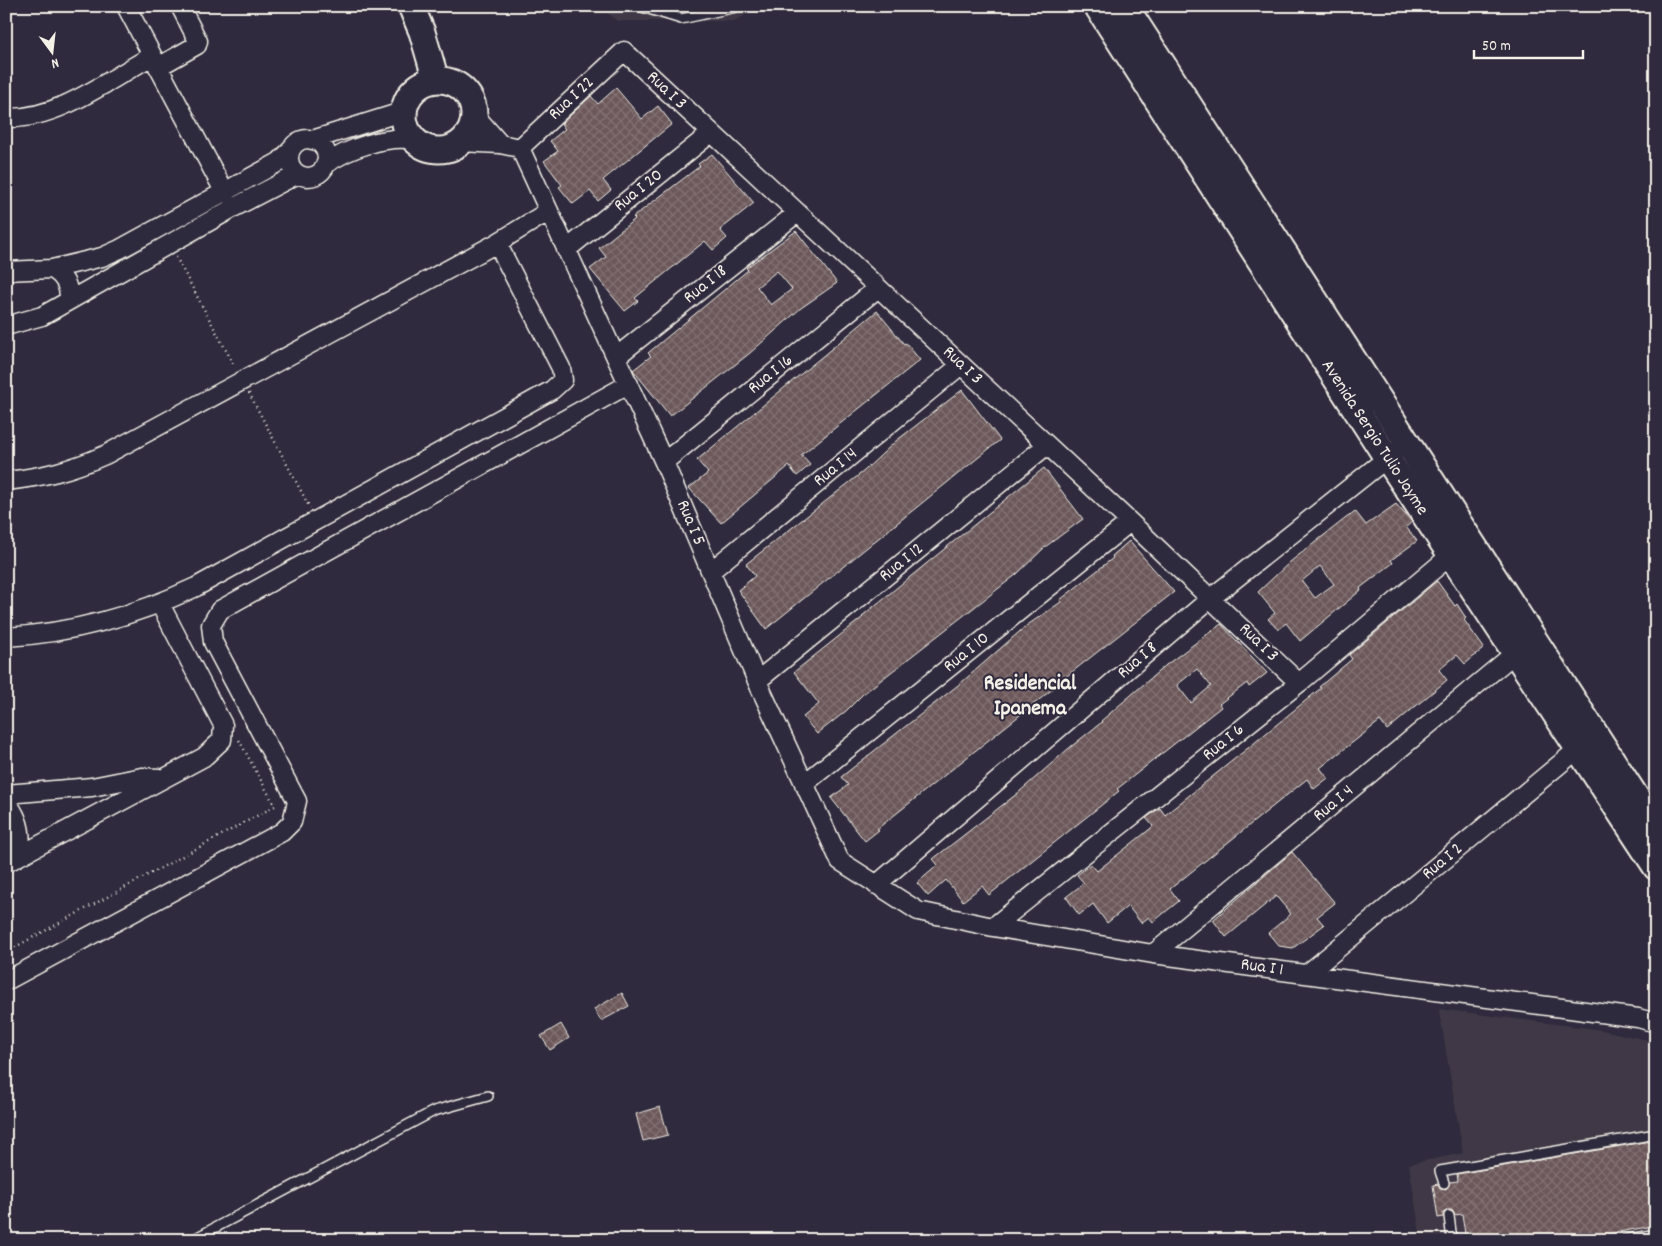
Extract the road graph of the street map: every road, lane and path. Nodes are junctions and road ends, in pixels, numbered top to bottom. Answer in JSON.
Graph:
{"nodes":[{"id":1,"x":126,"y":6,"type":"edge"},
{"id":2,"x":180,"y":6,"type":"edge"},
{"id":3,"x":411,"y":6,"type":"edge"},
{"id":4,"x":639,"y":6,"type":"edge"},
{"id":5,"x":741,"y":6,"type":"edge"},
{"id":6,"x":1097,"y":6,"type":"edge"},
{"id":7,"x":1124,"y":6,"type":"edge"},
{"id":8,"x":624,"y":51,"type":"joint"},
{"id":9,"x":155,"y":61,"type":"junction"},
{"id":10,"x":436,"y":80,"type":"junction"},
{"id":11,"x":406,"y":104,"type":"junction"},
{"id":12,"x":473,"y":113,"type":"junction"},
{"id":13,"x":6,"y":118,"type":"edge"},
{"id":14,"x":711,"y":133,"type":"junction"},
{"id":15,"x":312,"y":140,"type":"junction"},
{"id":16,"x":415,"y":140,"type":"junction"},
{"id":17,"x":460,"y":142,"type":"junction"},
{"id":18,"x":500,"y":144,"type":"junction"},
{"id":19,"x":520,"y":148,"type":"junction"},
{"id":20,"x":290,"y":151,"type":"junction"},
{"id":21,"x":325,"y":165,"type":"junction"},
{"id":22,"x":298,"y":174,"type":"junction"},
{"id":23,"x":225,"y":193,"type":"junction"},
{"id":24,"x":549,"y":211,"type":"junction"},
{"id":25,"x":797,"y":213,"type":"junction"},
{"id":26,"x":496,"y":243,"type":"junction"},
{"id":27,"x":566,"y":250,"type":"junction"},
{"id":28,"x":52,"y":269,"type":"junction"},
{"id":29,"x":6,"y":271,"type":"edge"},
{"id":30,"x":878,"y":288,"type":"junction"},
{"id":31,"x":69,"y":299,"type":"junction"},
{"id":32,"x":6,"y":326,"type":"edge"},
{"id":33,"x":616,"y":357,"type":"junction"},
{"id":34,"x":961,"y":366,"type":"junction"},
{"id":35,"x":629,"y":384,"type":"junction"},
{"id":36,"x":1047,"y":445,"type":"junction"},
{"id":37,"x":1397,"y":451,"type":"junction"},
{"id":38,"x":664,"y":462,"type":"junction"},
{"id":39,"x":6,"y":481,"type":"edge"},
{"id":40,"x":1130,"y":522,"type":"junction"},
{"id":41,"x":1451,"y":555,"type":"junction"},
{"id":42,"x":711,"y":571,"type":"junction"},
{"id":43,"x":1212,"y":598,"type":"junction"},
{"id":44,"x":160,"y":604,"type":"junction"},
{"id":45,"x":6,"y":637,"type":"edge"},
{"id":46,"x":1515,"y":653,"type":"junction"},
{"id":47,"x":757,"y":681,"type":"junction"},
{"id":48,"x":1299,"y":684,"type":"junction"},
{"id":49,"x":223,"y":725,"type":"junction"},
{"id":50,"x":1578,"y":749,"type":"junction"},
{"id":51,"x":162,"y":778,"type":"junction"},
{"id":52,"x":804,"y":784,"type":"junction"},
{"id":53,"x":6,"y":794,"type":"edge"},
{"id":54,"x":6,"y":802,"type":"edge"},
{"id":55,"x":1656,"y":828,"type":"edge"},
{"id":56,"x":13,"y":859,"type":"edge"},
{"id":57,"x":1656,"y":866,"type":"edge"},
{"id":58,"x":876,"y":885,"type":"junction"},
{"id":59,"x":994,"y":927,"type":"junction"},
{"id":60,"x":6,"y":952,"type":"edge"},
{"id":61,"x":1153,"y":954,"type":"junction"},
{"id":62,"x":1307,"y":974,"type":"junction"},
{"id":63,"x":6,"y":981,"type":"edge"},
{"id":64,"x":1656,"y":1022,"type":"edge"},
{"id":65,"x":488,"y":1096,"type":"dead end"},
{"id":66,"x":1656,"y":1134,"type":"edge"},
{"id":67,"x":1444,"y":1183,"type":"dead end"},
{"id":68,"x":1449,"y":1216,"type":"dead end"},
{"id":69,"x":1656,"y":1234,"type":"edge"},
{"id":70,"x":192,"y":1240,"type":"edge"},
{"id":71,"x":1452,"y":1240,"type":"edge"},
{"id":72,"x":1625,"y":1240,"type":"edge"}],
"edges":[{"from":1,"to":9,"type":"street"},
{"from":2,"to":9,"type":"street"},
{"from":3,"to":10,"type":"street"},
{"from":4,"to":5,"type":"lane"},
{"from":6,"to":37,"type":"street","name":"Avenida Sergio Tulio Jayme"},
{"from":7,"to":37,"type":"street","name":"Avenida Sergio Tulio Jayme"},
{"from":8,"to":14,"type":"street","name":"Rua I 3"},
{"from":8,"to":19,"type":"street","name":"Rua I 22"},
{"from":9,"to":13,"type":"street"},
{"from":9,"to":23,"type":"street"},
{"from":10,"to":11,"type":"street"},
{"from":10,"to":12,"type":"street"},
{"from":11,"to":15,"type":"street"},
{"from":11,"to":16,"type":"street"},
{"from":12,"to":17,"type":"street"},
{"from":12,"to":18,"type":"street"},
{"from":14,"to":25,"type":"street","name":"Rua I 3"},
{"from":14,"to":27,"type":"street","name":"Rua I 20"},
{"from":15,"to":20,"type":"street"},
{"from":15,"to":21,"type":"street"},
{"from":16,"to":17,"type":"street"},
{"from":16,"to":21,"type":"street"},
{"from":17,"to":18,"type":"street"},
{"from":18,"to":19,"type":"street"},
{"from":19,"to":24,"type":"street","name":"Rua I 5"},
{"from":20,"to":22,"type":"street"},
{"from":20,"to":23,"type":"street"},
{"from":21,"to":22,"type":"street"},
{"from":22,"to":31,"type":"street"},
{"from":23,"to":28,"type":"street"},
{"from":24,"to":26,"type":"street"},
{"from":24,"to":27,"type":"street","name":"Rua I 5"},
{"from":25,"to":30,"type":"street","name":"Rua I 3"},
{"from":25,"to":33,"type":"street","name":"Rua I 18"},
{"from":26,"to":39,"type":"street"},
{"from":26,"to":44,"type":"street"},
{"from":27,"to":33,"type":"street","name":"Rua I 5"},
{"from":28,"to":29,"type":"street"},
{"from":28,"to":31,"type":"street"},
{"from":30,"to":34,"type":"street","name":"Rua I 3"},
{"from":30,"to":38,"type":"street","name":"Rua I 16"},
{"from":31,"to":32,"type":"street"},
{"from":33,"to":35,"type":"street","name":"Rua I 5"},
{"from":34,"to":36,"type":"street","name":"Rua I 3"},
{"from":34,"to":42,"type":"street","name":"Rua I 14"},
{"from":35,"to":38,"type":"street","name":"Rua I 5"},
{"from":35,"to":63,"type":"street"},
{"from":36,"to":40,"type":"street","name":"Rua I 3"},
{"from":36,"to":47,"type":"street","name":"Rua I 12"},
{"from":37,"to":41,"type":"street","name":"Avenida Sergio Tulio Jayme"},
{"from":37,"to":43,"type":"street","name":"Rua I 8"},
{"from":37,"to":55,"type":"street","name":"Avenida Sergio Tulio Jayme"},
{"from":38,"to":42,"type":"street","name":"Rua I 5"},
{"from":40,"to":43,"type":"street","name":"Rua I 3"},
{"from":40,"to":52,"type":"street","name":"Rua I 10"},
{"from":41,"to":46,"type":"street","name":"Avenida Sergio Tulio Jayme"},
{"from":41,"to":48,"type":"street","name":"Rua I 6"},
{"from":42,"to":47,"type":"street","name":"Rua I 5"},
{"from":43,"to":48,"type":"street","name":"Rua I 3"},
{"from":43,"to":58,"type":"street","name":"Rua I 8"},
{"from":44,"to":45,"type":"street"},
{"from":44,"to":49,"type":"street"},
{"from":46,"to":50,"type":"street","name":"Avenida Sergio Tulio Jayme"},
{"from":46,"to":61,"type":"street","name":"Rua I 4"},
{"from":47,"to":52,"type":"street","name":"Rua I 5"},
{"from":48,"to":59,"type":"street","name":"Rua I 6"},
{"from":49,"to":51,"type":"street"},
{"from":49,"to":60,"type":"path"},
{"from":50,"to":57,"type":"street","name":"Avenida Sergio Tulio Jayme"},
{"from":50,"to":62,"type":"street","name":"Rua I 2"},
{"from":51,"to":53,"type":"street"},
{"from":51,"to":56,"type":"street"},
{"from":52,"to":58,"type":"street","name":"Rua I 5"},
{"from":54,"to":56,"type":"street"},
{"from":58,"to":59,"type":"street","name":"Rua I 1"},
{"from":59,"to":61,"type":"street","name":"Rua I 1"},
{"from":61,"to":62,"type":"street","name":"Rua I 1"},
{"from":62,"to":64,"type":"street","name":"Rua I 1"},
{"from":65,"to":70,"type":"lane"},
{"from":66,"to":67,"type":"lane"},
{"from":68,"to":71,"type":"lane"},
{"from":69,"to":72,"type":"lane"}]}
